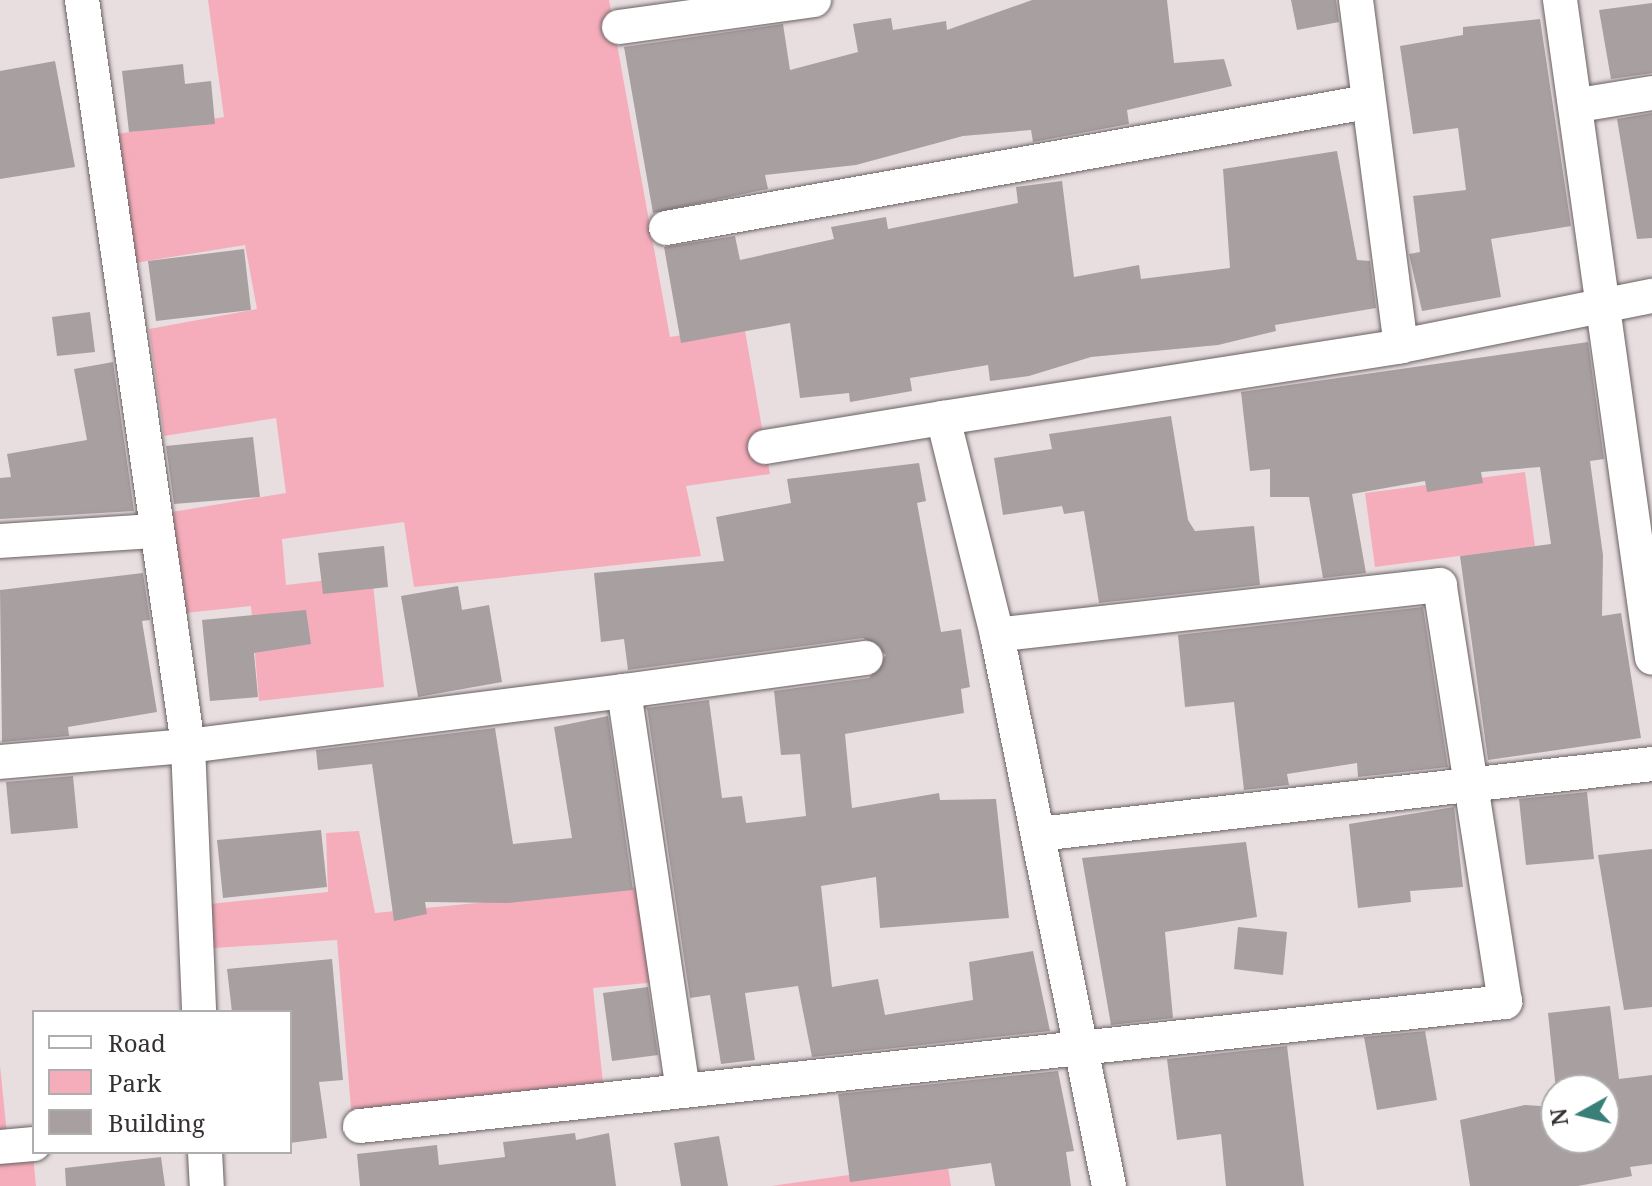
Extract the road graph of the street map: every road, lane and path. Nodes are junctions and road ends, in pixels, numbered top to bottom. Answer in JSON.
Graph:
{"nodes":[{"id":1,"x":82,"y":0,"type":"edge"},
{"id":2,"x":1356,"y":0,"type":"edge"},
{"id":3,"x":1560,"y":0,"type":"edge"},
{"id":4,"x":1572,"y":0,"type":"edge"},
{"id":5,"x":798,"y":1,"type":"edge"},
{"id":6,"x":619,"y":27,"type":"dead end"},
{"id":7,"x":1652,"y":93,"type":"edge"},
{"id":8,"x":1367,"y":102,"type":"junction"},
{"id":9,"x":1585,"y":104,"type":"junction"},
{"id":10,"x":666,"y":228,"type":"dead end"},
{"id":11,"x":1652,"y":296,"type":"edge"},
{"id":12,"x":1611,"y":303,"type":"junction"},
{"id":13,"x":1401,"y":346,"type":"junction"},
{"id":14,"x":943,"y":418,"type":"junction"},
{"id":15,"x":765,"y":447,"type":"dead end"},
{"id":16,"x":156,"y":531,"type":"junction"},
{"id":17,"x":0,"y":541,"type":"edge"},
{"id":18,"x":1652,"y":561,"type":"edge"},
{"id":19,"x":997,"y":635,"type":"junction"},
{"id":20,"x":866,"y":658,"type":"dead end"},
{"id":21,"x":1652,"y":658,"type":"edge"},
{"id":22,"x":624,"y":691,"type":"junction"},
{"id":23,"x":188,"y":746,"type":"junction"},
{"id":24,"x":0,"y":762,"type":"edge"},
{"id":25,"x":1652,"y":764,"type":"edge"},
{"id":26,"x":1470,"y":786,"type":"junction"},
{"id":27,"x":1039,"y":834,"type":"junction"},
{"id":28,"x":199,"y":1010,"type":"edge"},
{"id":29,"x":1082,"y":1049,"type":"junction"},
{"id":30,"x":683,"y":1090,"type":"junction"},
{"id":31,"x":360,"y":1126,"type":"dead end"},
{"id":32,"x":32,"y":1144,"type":"edge"},
{"id":33,"x":0,"y":1147,"type":"edge"},
{"id":34,"x":205,"y":1154,"type":"edge"},
{"id":35,"x":207,"y":1186,"type":"edge"},
{"id":36,"x":1109,"y":1186,"type":"edge"}],
"edges":[{"from":1,"to":16,"type":"street"},
{"from":2,"to":8,"type":"street"},
{"from":3,"to":12,"type":"street"},
{"from":4,"to":9,"type":"street"},
{"from":5,"to":6,"type":"street"},
{"from":7,"to":9,"type":"street"},
{"from":8,"to":10,"type":"street"},
{"from":8,"to":13,"type":"street"},
{"from":9,"to":12,"type":"street"},
{"from":11,"to":12,"type":"street"},
{"from":12,"to":13,"type":"street"},
{"from":12,"to":18,"type":"street"},
{"from":12,"to":21,"type":"street"},
{"from":13,"to":14,"type":"street"},
{"from":14,"to":15,"type":"street"},
{"from":14,"to":19,"type":"street"},
{"from":16,"to":17,"type":"street"},
{"from":16,"to":23,"type":"street"},
{"from":19,"to":26,"type":"street"},
{"from":19,"to":27,"type":"street"},
{"from":20,"to":22,"type":"street"},
{"from":22,"to":23,"type":"street"},
{"from":22,"to":30,"type":"street"},
{"from":23,"to":24,"type":"street"},
{"from":23,"to":28,"type":"street"},
{"from":25,"to":26,"type":"street"},
{"from":26,"to":27,"type":"street"},
{"from":26,"to":29,"type":"street"},
{"from":27,"to":29,"type":"street"},
{"from":29,"to":30,"type":"street"},
{"from":29,"to":36,"type":"street"},
{"from":30,"to":31,"type":"street"},
{"from":32,"to":33,"type":"street"},
{"from":34,"to":35,"type":"street"}]}
